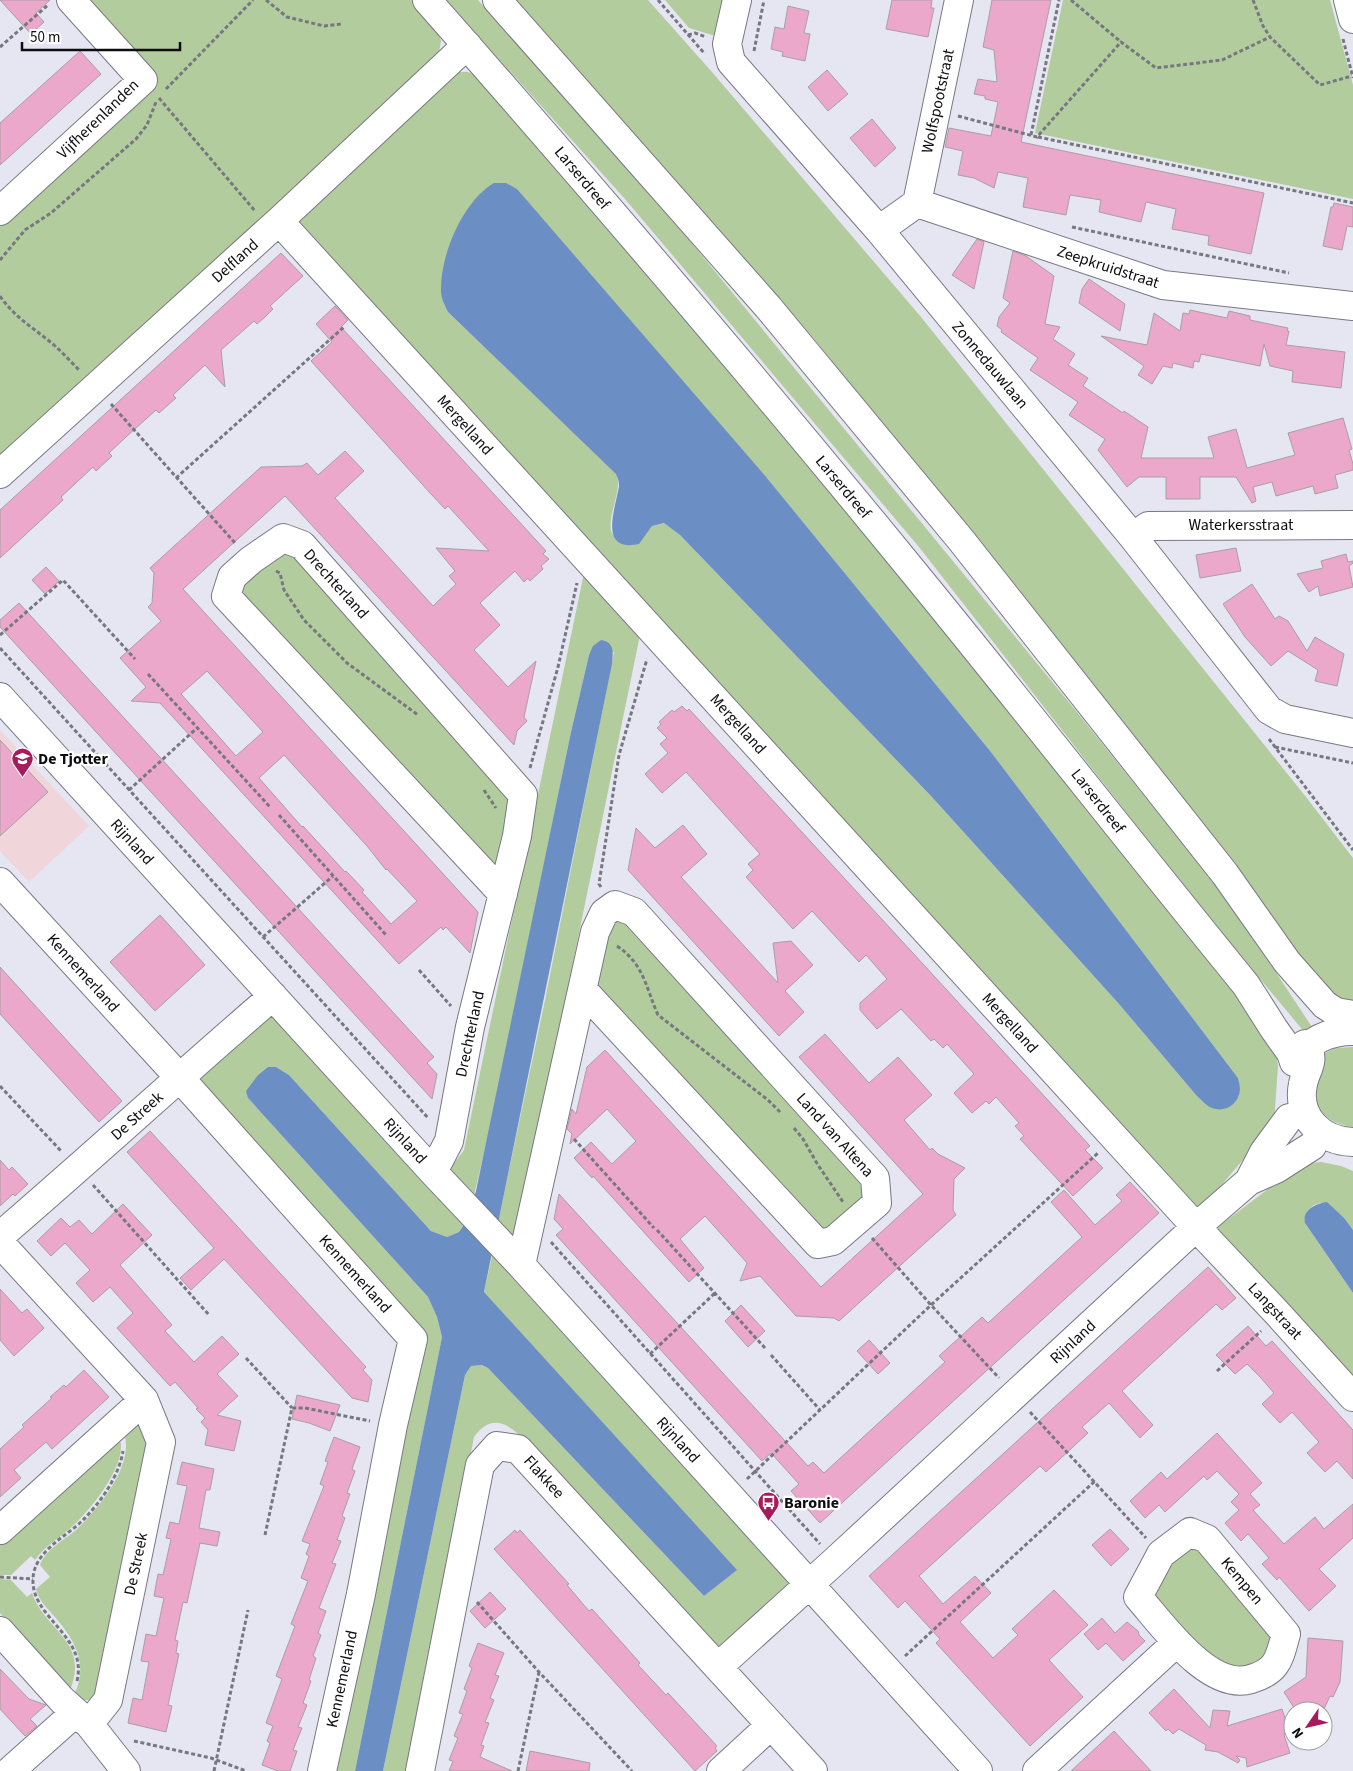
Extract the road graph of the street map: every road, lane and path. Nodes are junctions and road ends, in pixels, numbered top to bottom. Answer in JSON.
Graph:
{"nodes":[{"id":1,"x":53,"y":0,"type":"edge"},
{"id":2,"x":71,"y":0,"type":"edge"},
{"id":3,"x":253,"y":0,"type":"edge"},
{"id":4,"x":266,"y":0,"type":"edge"},
{"id":5,"x":427,"y":0,"type":"edge"},
{"id":6,"x":497,"y":0,"type":"edge"},
{"id":7,"x":737,"y":0,"type":"edge"},
{"id":8,"x":959,"y":0,"type":"edge"},
{"id":9,"x":1059,"y":0,"type":"edge"},
{"id":10,"x":1071,"y":0,"type":"edge"},
{"id":11,"x":1253,"y":0,"type":"edge"},
{"id":12,"x":1348,"y":0,"type":"edge"},
{"id":13,"x":1353,"y":19,"type":"edge"},
{"id":14,"x":342,"y":24,"type":"dead end"},
{"id":15,"x":1270,"y":37,"type":"junction"},
{"id":16,"x":1121,"y":42,"type":"junction"},
{"id":17,"x":467,"y":45,"type":"junction"},
{"id":18,"x":0,"y":47,"type":"edge"},
{"id":19,"x":1352,"y":76,"type":"edge"},
{"id":20,"x":151,"y":88,"type":"junction"},
{"id":21,"x":937,"y":110,"type":"junction"},
{"id":22,"x":1031,"y":135,"type":"junction"},
{"id":23,"x":1038,"y":137,"type":"junction"},
{"id":24,"x":917,"y":203,"type":"junction"},
{"id":25,"x":1353,"y":203,"type":"edge"},
{"id":26,"x":0,"y":211,"type":"edge"},
{"id":27,"x":274,"y":225,"type":"junction"},
{"id":28,"x":1066,"y":226,"type":"dead end"},
{"id":29,"x":879,"y":230,"type":"junction"},
{"id":30,"x":0,"y":260,"type":"edge"},
{"id":31,"x":1296,"y":274,"type":"dead end"},
{"id":32,"x":0,"y":296,"type":"edge"},
{"id":33,"x":1353,"y":306,"type":"edge"},
{"id":34,"x":362,"y":312,"type":"junction"},
{"id":35,"x":96,"y":387,"type":"junction"},
{"id":36,"x":0,"y":474,"type":"edge"},
{"id":37,"x":176,"y":478,"type":"junction"},
{"id":38,"x":1353,"y":525,"type":"edge"},
{"id":39,"x":1133,"y":537,"type":"junction"},
{"id":40,"x":584,"y":555,"type":"junction"},
{"id":41,"x":251,"y":560,"type":"junction"},
{"id":42,"x":654,"y":633,"type":"junction"},
{"id":43,"x":0,"y":635,"type":"edge"},
{"id":44,"x":0,"y":648,"type":"edge"},
{"id":45,"x":135,"y":659,"type":"dead end"},
{"id":46,"x":148,"y":674,"type":"dead end"},
{"id":47,"x":0,"y":697,"type":"edge"},
{"id":48,"x":421,"y":717,"type":"dead end"},
{"id":49,"x":197,"y":728,"type":"junction"},
{"id":50,"x":1353,"y":733,"type":"edge"},
{"id":51,"x":1274,"y":746,"type":"dead end"},
{"id":52,"x":1353,"y":763,"type":"edge"},
{"id":53,"x":483,"y":789,"type":"dead end"},
{"id":54,"x":129,"y":790,"type":"junction"},
{"id":55,"x":523,"y":795,"type":"junction"},
{"id":56,"x":270,"y":808,"type":"dead end"},
{"id":57,"x":279,"y":815,"type":"dead end"},
{"id":58,"x":517,"y":836,"type":"junction"},
{"id":59,"x":333,"y":876,"type":"junction"},
{"id":60,"x":0,"y":882,"type":"edge"},
{"id":61,"x":503,"y":894,"type":"junction"},
{"id":62,"x":615,"y":905,"type":"junction"},
{"id":63,"x":595,"y":932,"type":"junction"},
{"id":64,"x":386,"y":935,"type":"dead end"},
{"id":65,"x":263,"y":937,"type":"junction"},
{"id":66,"x":419,"y":970,"type":"dead end"},
{"id":67,"x":583,"y":990,"type":"junction"},
{"id":68,"x":273,"y":996,"type":"junction"},
{"id":69,"x":1348,"y":1023,"type":"edge"},
{"id":70,"x":470,"y":1027,"type":"junction"},
{"id":71,"x":1300,"y":1054,"type":"junction"},
{"id":72,"x":179,"y":1078,"type":"junction"},
{"id":73,"x":0,"y":1086,"type":"edge"},
{"id":74,"x":555,"y":1118,"type":"junction"},
{"id":75,"x":786,"y":1118,"type":"dead end"},
{"id":76,"x":1289,"y":1118,"type":"junction"},
{"id":77,"x":792,"y":1125,"type":"dead end"},
{"id":78,"x":1114,"y":1138,"type":"junction"},
{"id":79,"x":449,"y":1141,"type":"junction"},
{"id":80,"x":1339,"y":1148,"type":"edge"},
{"id":81,"x":78,"y":1169,"type":"junction"},
{"id":82,"x":433,"y":1172,"type":"junction"},
{"id":83,"x":1249,"y":1181,"type":"junction"},
{"id":84,"x":532,"y":1220,"type":"junction"},
{"id":85,"x":858,"y":1221,"type":"junction"},
{"id":86,"x":1196,"y":1227,"type":"junction"},
{"id":87,"x":0,"y":1236,"type":"edge"},
{"id":88,"x":0,"y":1243,"type":"edge"},
{"id":89,"x":521,"y":1266,"type":"junction"},
{"id":90,"x":715,"y":1293,"type":"junction"},
{"id":91,"x":931,"y":1305,"type":"junction"},
{"id":92,"x":1279,"y":1314,"type":"junction"},
{"id":93,"x":209,"y":1315,"type":"dead end"},
{"id":94,"x":765,"y":1348,"type":"dead end"},
{"id":95,"x":650,"y":1354,"type":"junction"},
{"id":96,"x":771,"y":1355,"type":"dead end"},
{"id":97,"x":246,"y":1358,"type":"dead end"},
{"id":98,"x":1218,"y":1370,"type":"dead end"},
{"id":99,"x":1015,"y":1395,"type":"junction"},
{"id":100,"x":1353,"y":1397,"type":"edge"},
{"id":101,"x":144,"y":1400,"type":"junction"},
{"id":102,"x":292,"y":1408,"type":"junction"},
{"id":103,"x":820,"y":1410,"type":"junction"},
{"id":104,"x":393,"y":1425,"type":"junction"},
{"id":105,"x":116,"y":1426,"type":"junction"},
{"id":106,"x":755,"y":1471,"type":"junction"},
{"id":107,"x":1095,"y":1481,"type":"junction"},
{"id":108,"x":728,"y":1496,"type":"junction"},
{"id":109,"x":0,"y":1530,"type":"edge"},
{"id":110,"x":265,"y":1535,"type":"dead end"},
{"id":111,"x":1161,"y":1554,"type":"junction"},
{"id":112,"x":836,"y":1561,"type":"junction"},
{"id":113,"x":0,"y":1577,"type":"edge"},
{"id":114,"x":33,"y":1579,"type":"junction"},
{"id":115,"x":457,"y":1580,"type":"junction"},
{"id":116,"x":810,"y":1584,"type":"junction"},
{"id":117,"x":248,"y":1610,"type":"dead end"},
{"id":118,"x":0,"y":1631,"type":"edge"},
{"id":119,"x":1177,"y":1642,"type":"junction"},
{"id":120,"x":718,"y":1668,"type":"junction"},
{"id":121,"x":539,"y":1672,"type":"junction"},
{"id":122,"x":888,"y":1672,"type":"junction"},
{"id":123,"x":80,"y":1717,"type":"junction"},
{"id":124,"x":771,"y":1725,"type":"junction"},
{"id":125,"x":216,"y":1760,"type":"junction"},
{"id":126,"x":10,"y":1771,"type":"edge"},
{"id":127,"x":126,"y":1771,"type":"edge"},
{"id":128,"x":214,"y":1771,"type":"edge"},
{"id":129,"x":246,"y":1771,"type":"edge"},
{"id":130,"x":322,"y":1771,"type":"edge"},
{"id":131,"x":420,"y":1771,"type":"edge"},
{"id":132,"x":518,"y":1771,"type":"edge"},
{"id":133,"x":632,"y":1771,"type":"edge"},
{"id":134,"x":721,"y":1771,"type":"edge"},
{"id":135,"x":813,"y":1771,"type":"edge"},
{"id":136,"x":978,"y":1771,"type":"edge"},
{"id":137,"x":1037,"y":1771,"type":"edge"}],
"edges":[{"from":1,"to":18,"type":"path"},
{"from":2,"to":20,"type":"street","name":"Vijfherenlanden"},
{"from":3,"to":20,"type":"path"},
{"from":4,"to":14,"type":"path"},
{"from":5,"to":17,"type":"street","name":"Larserdreef"},
{"from":6,"to":69,"type":"street"},
{"from":7,"to":29,"type":"street","name":"Zonnedauwlaan"},
{"from":8,"to":21,"type":"street","name":"Wolfspootstraat"},
{"from":9,"to":22,"type":"path"},
{"from":10,"to":16,"type":"path"},
{"from":11,"to":15,"type":"path"},
{"from":12,"to":13,"type":"street"},
{"from":15,"to":16,"type":"path"},
{"from":15,"to":19,"type":"path"},
{"from":16,"to":23,"type":"path"},
{"from":17,"to":27,"type":"street","name":"Delfland"},
{"from":17,"to":71,"type":"street","name":"Larserdreef"},
{"from":20,"to":26,"type":"street","name":"Vijfherenlanden"},
{"from":20,"to":27,"type":"path"},
{"from":20,"to":30,"type":"path"},
{"from":21,"to":22,"type":"path"},
{"from":21,"to":24,"type":"street","name":"Wolfspootstraat"},
{"from":22,"to":23,"type":"path"},
{"from":23,"to":25,"type":"path"},
{"from":24,"to":29,"type":"street"},
{"from":24,"to":33,"type":"street","name":"Zeepkruidstraat"},
{"from":27,"to":34,"type":"street","name":"Mergelland"},
{"from":27,"to":35,"type":"street","name":"Delfland"},
{"from":28,"to":31,"type":"path"},
{"from":29,"to":39,"type":"street","name":"Zonnedauwlaan"},
{"from":32,"to":35,"type":"path"},
{"from":34,"to":37,"type":"path"},
{"from":34,"to":40,"type":"street","name":"Mergelland"},
{"from":35,"to":36,"type":"street","name":"Delfland"},
{"from":35,"to":37,"type":"path"},
{"from":37,"to":41,"type":"path"},
{"from":38,"to":39,"type":"street","name":"Waterkersstraat"},
{"from":39,"to":50,"type":"street","name":"Zonnedauwlaan"},
{"from":40,"to":42,"type":"street","name":"Mergelland"},
{"from":40,"to":55,"type":"path"},
{"from":41,"to":48,"type":"path"},
{"from":41,"to":55,"type":"street","name":"Drechterland"},
{"from":41,"to":61,"type":"street","name":"Drechterland"},
{"from":42,"to":62,"type":"path"},
{"from":42,"to":78,"type":"street","name":"Mergelland"},
{"from":43,"to":45,"type":"path"},
{"from":44,"to":54,"type":"path"},
{"from":46,"to":49,"type":"path"},
{"from":47,"to":68,"type":"street","name":"Rijnland"},
{"from":49,"to":54,"type":"path"},
{"from":49,"to":56,"type":"path"},
{"from":51,"to":52,"type":"path"},
{"from":53,"to":58,"type":"path"},
{"from":54,"to":65,"type":"path"},
{"from":55,"to":58,"type":"street","name":"Drechterland"},
{"from":57,"to":59,"type":"path"},
{"from":58,"to":61,"type":"street","name":"Drechterland"},
{"from":59,"to":64,"type":"path"},
{"from":59,"to":65,"type":"path"},
{"from":60,"to":72,"type":"street","name":"Kennemerland"},
{"from":61,"to":70,"type":"street","name":"Drechterland"},
{"from":62,"to":63,"type":"street"},
{"from":62,"to":85,"type":"street","name":"Land van Altena"},
{"from":63,"to":67,"type":"street"},
{"from":63,"to":75,"type":"path"},
{"from":65,"to":79,"type":"path"},
{"from":66,"to":70,"type":"path"},
{"from":67,"to":74,"type":"street"},
{"from":67,"to":85,"type":"street","name":"Land van Altena"},
{"from":68,"to":72,"type":"street","name":"De Streek"},
{"from":68,"to":82,"type":"street","name":"Rijnland"},
{"from":69,"to":71,"type":"street"},
{"from":70,"to":79,"type":"street","name":"Drechterland"},
{"from":71,"to":76,"type":"street"},
{"from":71,"to":80,"type":"street"},
{"from":72,"to":81,"type":"street","name":"De Streek"},
{"from":72,"to":104,"type":"street","name":"Kennemerland"},
{"from":73,"to":81,"type":"path"},
{"from":74,"to":84,"type":"street"},
{"from":74,"to":90,"type":"path"},
{"from":76,"to":80,"type":"street"},
{"from":76,"to":83,"type":"street","name":"Rijnland"},
{"from":77,"to":85,"type":"path"},
{"from":78,"to":86,"type":"street","name":"Mergelland"},
{"from":78,"to":91,"type":"path"},
{"from":79,"to":82,"type":"street","name":"Drechterland"},
{"from":80,"to":83,"type":"street","name":"Rijnland"},
{"from":81,"to":87,"type":"street","name":"De Streek"},
{"from":81,"to":93,"type":"path"},
{"from":82,"to":89,"type":"street","name":"Rijnland"},
{"from":83,"to":86,"type":"street","name":"Rijnland"},
{"from":84,"to":89,"type":"street"},
{"from":84,"to":95,"type":"path"},
{"from":85,"to":91,"type":"path"},
{"from":86,"to":92,"type":"street","name":"Langstraat"},
{"from":86,"to":99,"type":"street","name":"Rijnland"},
{"from":88,"to":101,"type":"street","name":"De Streek"},
{"from":89,"to":108,"type":"street","name":"Rijnland"},
{"from":90,"to":94,"type":"path"},
{"from":90,"to":95,"type":"path"},
{"from":91,"to":99,"type":"path"},
{"from":91,"to":103,"type":"path"},
{"from":92,"to":98,"type":"path"},
{"from":92,"to":100,"type":"street","name":"Langstraat"},
{"from":95,"to":106,"type":"path"},
{"from":96,"to":103,"type":"path"},
{"from":97,"to":102,"type":"path"},
{"from":99,"to":107,"type":"path"},
{"from":99,"to":112,"type":"street","name":"Rijnland"},
{"from":101,"to":105,"type":"street"},
{"from":101,"to":123,"type":"street","name":"De Streek"},
{"from":102,"to":104,"type":"path"},
{"from":102,"to":110,"type":"path"},
{"from":103,"to":106,"type":"path"},
{"from":104,"to":130,"type":"street","name":"Kennemerland"},
{"from":105,"to":109,"type":"street"},
{"from":105,"to":114,"type":"path"},
{"from":106,"to":108,"type":"path"},
{"from":106,"to":112,"type":"path"},
{"from":107,"to":111,"type":"path"},
{"from":107,"to":122,"type":"path"},
{"from":108,"to":116,"type":"street","name":"Rijnland"},
{"from":111,"to":119,"type":"street","name":"Kempen"},
{"from":111,"to":119,"type":"street","name":"Kempen"},
{"from":112,"to":116,"type":"street","name":"Rijnland"},
{"from":113,"to":114,"type":"path"},
{"from":114,"to":123,"type":"path"},
{"from":115,"to":120,"type":"street","name":"Flakkee"},
{"from":115,"to":121,"type":"path"},
{"from":115,"to":131,"type":"street","name":"Flakkee"},
{"from":116,"to":120,"type":"street","name":"Rijnland"},
{"from":116,"to":122,"type":"street"},
{"from":117,"to":125,"type":"path"},
{"from":118,"to":123,"type":"street"},
{"from":119,"to":137,"type":"street"},
{"from":120,"to":124,"type":"street","name":"Flakkee"},
{"from":121,"to":132,"type":"path"},
{"from":121,"to":133,"type":"path"},
{"from":122,"to":136,"type":"street"},
{"from":123,"to":125,"type":"path"},
{"from":123,"to":126,"type":"street","name":"De Streek"},
{"from":123,"to":127,"type":"street"},
{"from":124,"to":134,"type":"street"},
{"from":124,"to":135,"type":"street","name":"Flakkee"},
{"from":125,"to":128,"type":"path"},
{"from":125,"to":129,"type":"path"}]}
